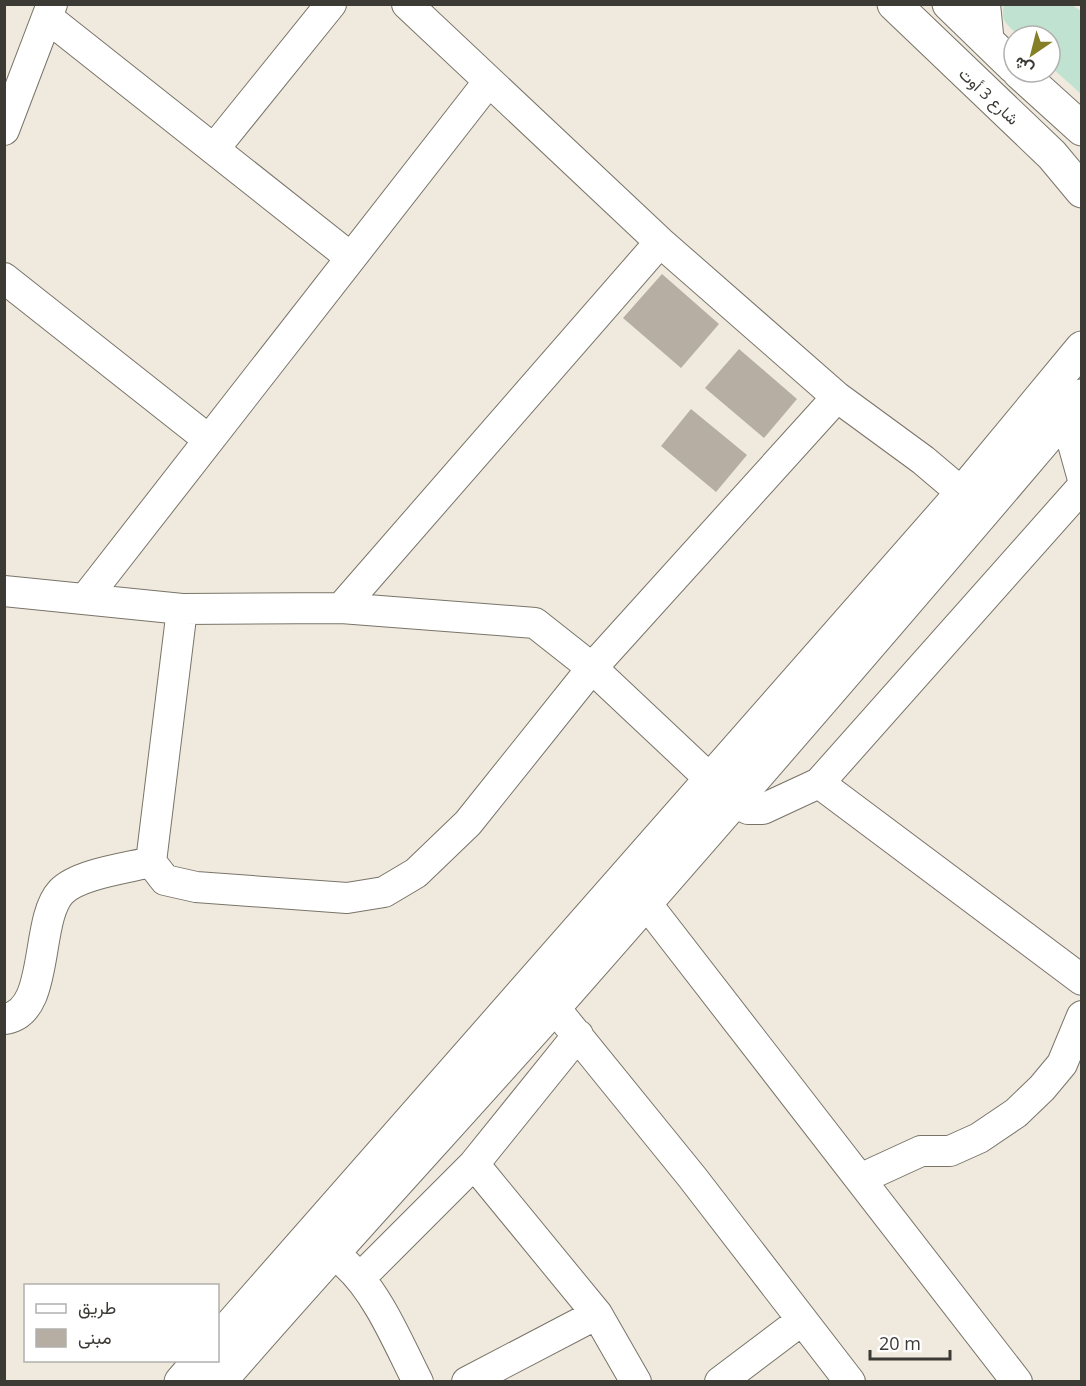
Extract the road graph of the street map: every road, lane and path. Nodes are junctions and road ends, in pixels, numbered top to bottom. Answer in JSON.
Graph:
{"nodes":[{"id":1,"x":331,"y":4,"type":"edge"},
{"id":2,"x":407,"y":4,"type":"edge"},
{"id":3,"x":894,"y":4,"type":"edge"},
{"id":4,"x":949,"y":4,"type":"edge"},
{"id":5,"x":985,"y":4,"type":"edge"},
{"id":6,"x":50,"y":11,"type":"edge"},
{"id":7,"x":989,"y":44,"type":"junction"},
{"id":8,"x":1002,"y":56,"type":"edge"},
{"id":9,"x":489,"y":81,"type":"junction"},
{"id":10,"x":1032,"y":84,"type":"edge"},
{"id":11,"x":1082,"y":129,"type":"edge"},
{"id":12,"x":4,"y":130,"type":"edge"},
{"id":13,"x":214,"y":149,"type":"junction"},
{"id":14,"x":1082,"y":191,"type":"edge"},
{"id":15,"x":660,"y":242,"type":"junction"},
{"id":16,"x":350,"y":257,"type":"junction"},
{"id":17,"x":4,"y":278,"type":"edge"},
{"id":18,"x":1082,"y":348,"type":"edge"},
{"id":19,"x":837,"y":397,"type":"junction"},
{"id":20,"x":1073,"y":406,"type":"edge"},
{"id":21,"x":208,"y":440,"type":"junction"},
{"id":22,"x":1082,"y":476,"type":"edge"},
{"id":23,"x":1082,"y":487,"type":"edge"},
{"id":24,"x":962,"y":493,"type":"junction"},
{"id":25,"x":4,"y":591,"type":"edge"},
{"id":26,"x":85,"y":599,"type":"junction"},
{"id":27,"x":340,"y":608,"type":"junction"},
{"id":28,"x":182,"y":609,"type":"junction"},
{"id":29,"x":592,"y":668,"type":"junction"},
{"id":30,"x":711,"y":777,"type":"junction"},
{"id":31,"x":819,"y":783,"type":"junction"},
{"id":32,"x":737,"y":799,"type":"junction"},
{"id":33,"x":152,"y":862,"type":"junction"},
{"id":34,"x":646,"y":903,"type":"junction"},
{"id":35,"x":1082,"y":980,"type":"edge"},
{"id":36,"x":554,"y":1007,"type":"junction"},
{"id":37,"x":1082,"y":1016,"type":"edge"},
{"id":38,"x":4,"y":1019,"type":"edge"},
{"id":39,"x":578,"y":1035,"type":"junction"},
{"id":40,"x":474,"y":1164,"type":"junction"},
{"id":41,"x":860,"y":1179,"type":"junction"},
{"id":42,"x":332,"y":1252,"type":"junction"},
{"id":43,"x":361,"y":1277,"type":"junction"},
{"id":44,"x":597,"y":1314,"type":"junction"},
{"id":45,"x":802,"y":1320,"type":"junction"},
{"id":46,"x":219,"y":1339,"type":"edge"},
{"id":47,"x":198,"y":1362,"type":"edge"},
{"id":48,"x":182,"y":1382,"type":"edge"},
{"id":49,"x":219,"y":1382,"type":"edge"},
{"id":50,"x":418,"y":1382,"type":"edge"},
{"id":51,"x":466,"y":1382,"type":"edge"},
{"id":52,"x":636,"y":1382,"type":"edge"},
{"id":53,"x":720,"y":1382,"type":"edge"},
{"id":54,"x":850,"y":1382,"type":"edge"},
{"id":55,"x":1017,"y":1382,"type":"edge"}],
"edges":[{"from":1,"to":13,"type":"street"},
{"from":2,"to":9,"type":"street"},
{"from":3,"to":14,"type":"main road","name":"شارع 3 أوت"},
{"from":4,"to":7,"type":"main road"},
{"from":5,"to":7,"type":"street"},
{"from":6,"to":12,"type":"street"},
{"from":6,"to":13,"type":"street"},
{"from":7,"to":8,"type":"main road"},
{"from":9,"to":15,"type":"street"},
{"from":9,"to":16,"type":"street"},
{"from":10,"to":11,"type":"main road"},
{"from":13,"to":16,"type":"street"},
{"from":15,"to":19,"type":"street"},
{"from":15,"to":27,"type":"street"},
{"from":16,"to":21,"type":"street"},
{"from":17,"to":21,"type":"street"},
{"from":18,"to":24,"type":"main road"},
{"from":19,"to":24,"type":"street"},
{"from":19,"to":29,"type":"street"},
{"from":20,"to":22,"type":"street"},
{"from":20,"to":32,"type":"main road"},
{"from":21,"to":26,"type":"street"},
{"from":23,"to":31,"type":"street"},
{"from":24,"to":30,"type":"main road"},
{"from":25,"to":26,"type":"street"},
{"from":26,"to":28,"type":"street"},
{"from":27,"to":28,"type":"street"},
{"from":27,"to":29,"type":"street"},
{"from":28,"to":33,"type":"street"},
{"from":29,"to":30,"type":"street"},
{"from":29,"to":33,"type":"street"},
{"from":30,"to":32,"type":"main road"},
{"from":30,"to":32,"type":"main road"},
{"from":30,"to":46,"type":"main road"},
{"from":31,"to":32,"type":"street"},
{"from":31,"to":35,"type":"street"},
{"from":32,"to":34,"type":"main road"},
{"from":33,"to":38,"type":"street"},
{"from":34,"to":36,"type":"main road"},
{"from":34,"to":41,"type":"street"},
{"from":36,"to":39,"type":"street"},
{"from":36,"to":42,"type":"main road"},
{"from":37,"to":41,"type":"street"},
{"from":39,"to":40,"type":"street"},
{"from":39,"to":45,"type":"street"},
{"from":40,"to":43,"type":"street"},
{"from":40,"to":44,"type":"street"},
{"from":41,"to":55,"type":"street"},
{"from":42,"to":43,"type":"street"},
{"from":42,"to":49,"type":"main road"},
{"from":43,"to":50,"type":"street"},
{"from":44,"to":51,"type":"street"},
{"from":44,"to":52,"type":"street"},
{"from":45,"to":53,"type":"street"},
{"from":45,"to":54,"type":"street"},
{"from":47,"to":48,"type":"main road"}]}
